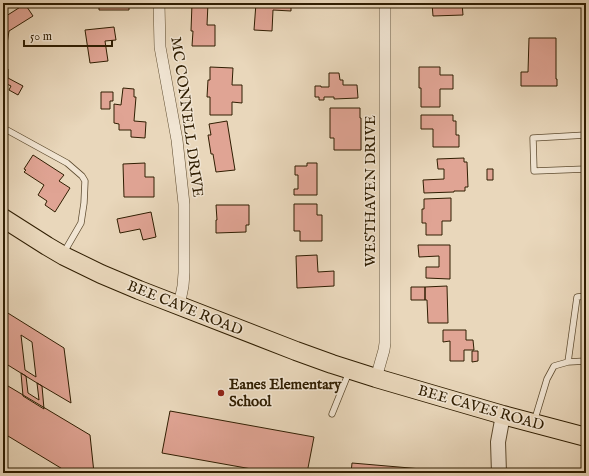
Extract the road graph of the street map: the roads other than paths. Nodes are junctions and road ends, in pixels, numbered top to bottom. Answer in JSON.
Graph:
{"nodes":[{"id":1,"x":159,"y":3,"type":"edge"},
{"id":2,"x":385,"y":3,"type":"edge"},
{"id":3,"x":3,"y":130,"type":"edge"},
{"id":4,"x":586,"y":135,"type":"edge"},
{"id":5,"x":586,"y":169,"type":"edge"},
{"id":6,"x":3,"y":218,"type":"edge"},
{"id":7,"x":62,"y":255,"type":"junction"},
{"id":8,"x":586,"y":296,"type":"edge"},
{"id":9,"x":179,"y":306,"type":"junction"},
{"id":10,"x":586,"y":361,"type":"edge"},
{"id":11,"x":568,"y":362,"type":"junction"},
{"id":12,"x":350,"y":370,"type":"junction"},
{"id":13,"x":376,"y":378,"type":"junction"},
{"id":14,"x":332,"y":414,"type":"dead end"},
{"id":15,"x":503,"y":415,"type":"junction"},
{"id":16,"x":533,"y":423,"type":"junction"},
{"id":17,"x":586,"y":437,"type":"edge"},
{"id":18,"x":499,"y":473,"type":"edge"}],
"edges":[{"from":1,"to":9,"type":"street","name":"MC CONNELL DRIVE"},
{"from":2,"to":13,"type":"street","name":"WESTHAVEN DRIVE"},
{"from":3,"to":7,"type":"lane"},
{"from":4,"to":5,"type":"lane"},
{"from":6,"to":7,"type":"main road","name":"BEE CAVE ROAD"},
{"from":7,"to":9,"type":"main road","name":"BEE CAVE ROAD"},
{"from":8,"to":11,"type":"lane"},
{"from":9,"to":12,"type":"main road","name":"BEE CAVE ROAD"},
{"from":10,"to":11,"type":"lane"},
{"from":11,"to":16,"type":"lane"},
{"from":12,"to":13,"type":"main road","name":"BEE CAVE ROAD"},
{"from":12,"to":14,"type":"lane"},
{"from":13,"to":15,"type":"main road","name":"BEE CAVES ROAD"},
{"from":15,"to":16,"type":"main road","name":"BEE CAVES ROAD"},
{"from":15,"to":18,"type":"street"},
{"from":16,"to":17,"type":"main road","name":"BEE CAVES ROAD"}]}
